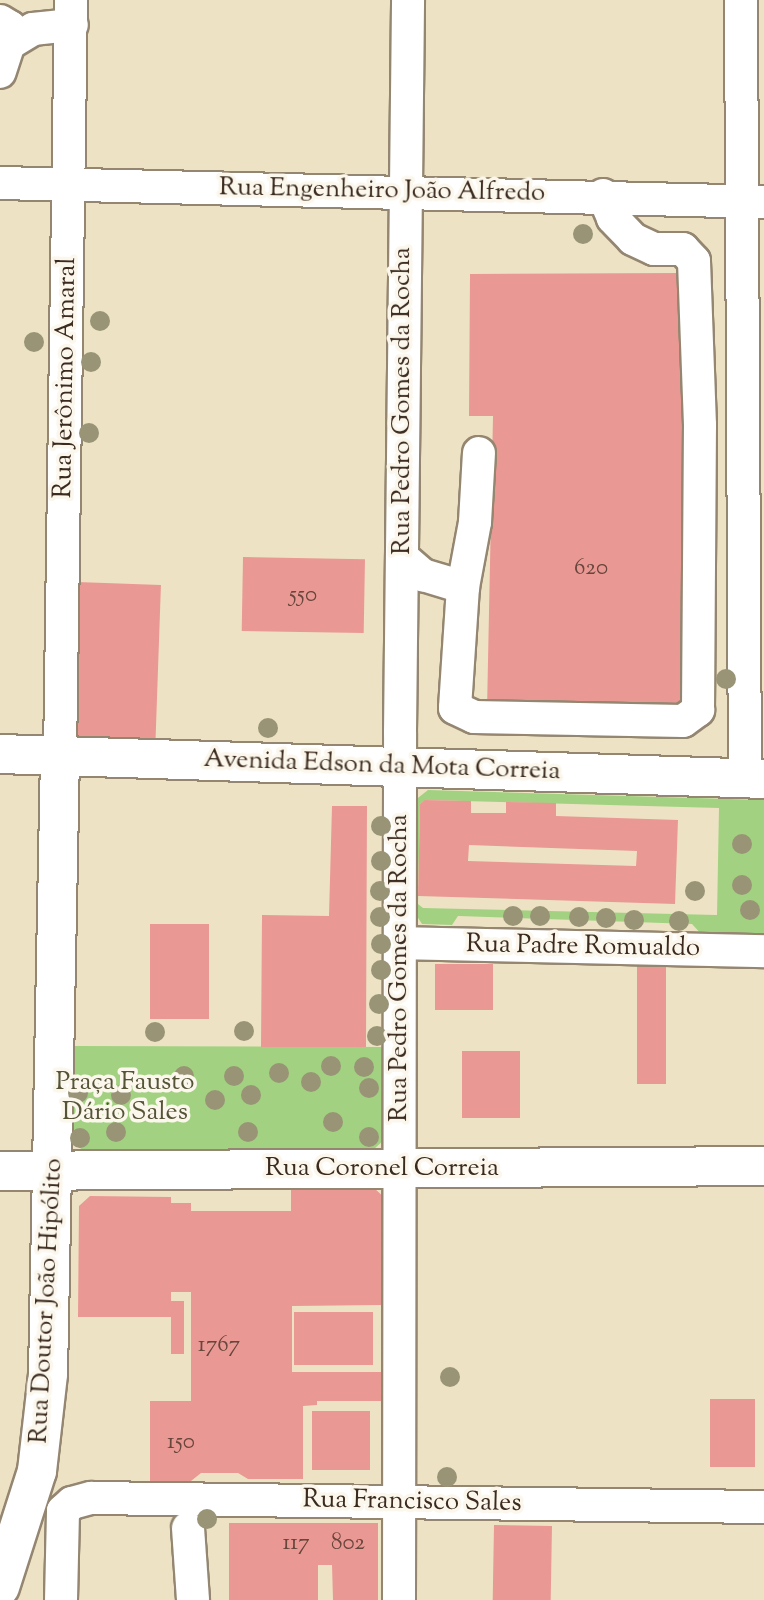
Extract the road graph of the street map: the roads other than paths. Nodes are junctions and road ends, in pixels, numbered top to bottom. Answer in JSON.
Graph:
{"nodes":[{"id":1,"x":408,"y":0,"type":"edge"},
{"id":2,"x":741,"y":0,"type":"edge"},
{"id":3,"x":71,"y":12,"type":"edge"},
{"id":4,"x":3,"y":45,"type":"edge"},
{"id":5,"x":0,"y":183,"type":"edge"},
{"id":6,"x":70,"y":185,"type":"junction"},
{"id":7,"x":405,"y":190,"type":"junction"},
{"id":8,"x":603,"y":195,"type":"junction"},
{"id":9,"x":754,"y":202,"type":"edge"},
{"id":10,"x":479,"y":453,"type":"dead end"},
{"id":11,"x":402,"y":557,"type":"junction"},
{"id":12,"x":463,"y":587,"type":"junction"},
{"id":13,"x":0,"y":754,"type":"edge"},
{"id":14,"x":60,"y":756,"type":"junction"},
{"id":15,"x":400,"y":768,"type":"junction"},
{"id":16,"x":755,"y":778,"type":"edge"},
{"id":17,"x":401,"y":943,"type":"junction"},
{"id":18,"x":764,"y":951,"type":"edge"},
{"id":19,"x":764,"y":1166,"type":"edge"},
{"id":20,"x":400,"y":1169,"type":"junction"},
{"id":21,"x":0,"y":1171,"type":"edge"},
{"id":22,"x":54,"y":1171,"type":"junction"},
{"id":23,"x":398,"y":1501,"type":"junction"},
{"id":24,"x":764,"y":1507,"type":"edge"},
{"id":25,"x":188,"y":1528,"type":"dead end"},
{"id":26,"x":0,"y":1587,"type":"edge"},
{"id":27,"x":61,"y":1600,"type":"edge"},
{"id":28,"x":193,"y":1600,"type":"edge"},
{"id":29,"x":399,"y":1600,"type":"edge"}],
"edges":[{"from":1,"to":7,"type":"street","name":"Rua Pedro Gomes da Rocha"},
{"from":2,"to":9,"type":"street"},
{"from":3,"to":4,"type":"street"},
{"from":3,"to":6,"type":"street","name":"Rua Jerônimo Amaral"},
{"from":5,"to":6,"type":"street","name":"Rua Engenheiro João Alfredo"},
{"from":6,"to":7,"type":"street","name":"Rua Engenheiro João Alfredo"},
{"from":6,"to":14,"type":"street","name":"Rua Jerônimo Amaral"},
{"from":7,"to":8,"type":"street","name":"Rua Engenheiro João Alfredo"},
{"from":7,"to":11,"type":"street","name":"Rua Pedro Gomes da Rocha"},
{"from":8,"to":9,"type":"street","name":"Rua Engenheiro João Alfredo"},
{"from":8,"to":12,"type":"street"},
{"from":9,"to":16,"type":"street"},
{"from":10,"to":12,"type":"street"},
{"from":11,"to":12,"type":"street"},
{"from":11,"to":15,"type":"street","name":"Rua Pedro Gomes da Rocha"},
{"from":13,"to":14,"type":"main road","name":"Avenida Edson da Mota Correia"},
{"from":14,"to":15,"type":"main road","name":"Avenida Edson da Mota Correia"},
{"from":14,"to":22,"type":"main road","name":"Rua Doutor João Hipólito"},
{"from":15,"to":16,"type":"main road","name":"Avenida Edson da Mota Correia"},
{"from":15,"to":17,"type":"street","name":"Rua Pedro Gomes da Rocha"},
{"from":17,"to":18,"type":"street","name":"Rua Padre Romualdo"},
{"from":17,"to":20,"type":"street","name":"Rua Pedro Gomes da Rocha"},
{"from":19,"to":20,"type":"main road","name":"Rua Coronel Correia"},
{"from":20,"to":22,"type":"main road","name":"Rua Coronel Correia"},
{"from":20,"to":23,"type":"street","name":"Rua Pedro Gomes da Rocha"},
{"from":21,"to":22,"type":"main road","name":"Rua Coronel Correia"},
{"from":22,"to":26,"type":"main road","name":"Rua Doutor João Hipólito"},
{"from":23,"to":24,"type":"street","name":"Rua Francisco Sales"},
{"from":23,"to":27,"type":"street","name":"Rua Francisco Sales"},
{"from":23,"to":29,"type":"street","name":"Rua Pedro Gomes da Rocha"},
{"from":25,"to":28,"type":"street"}]}
